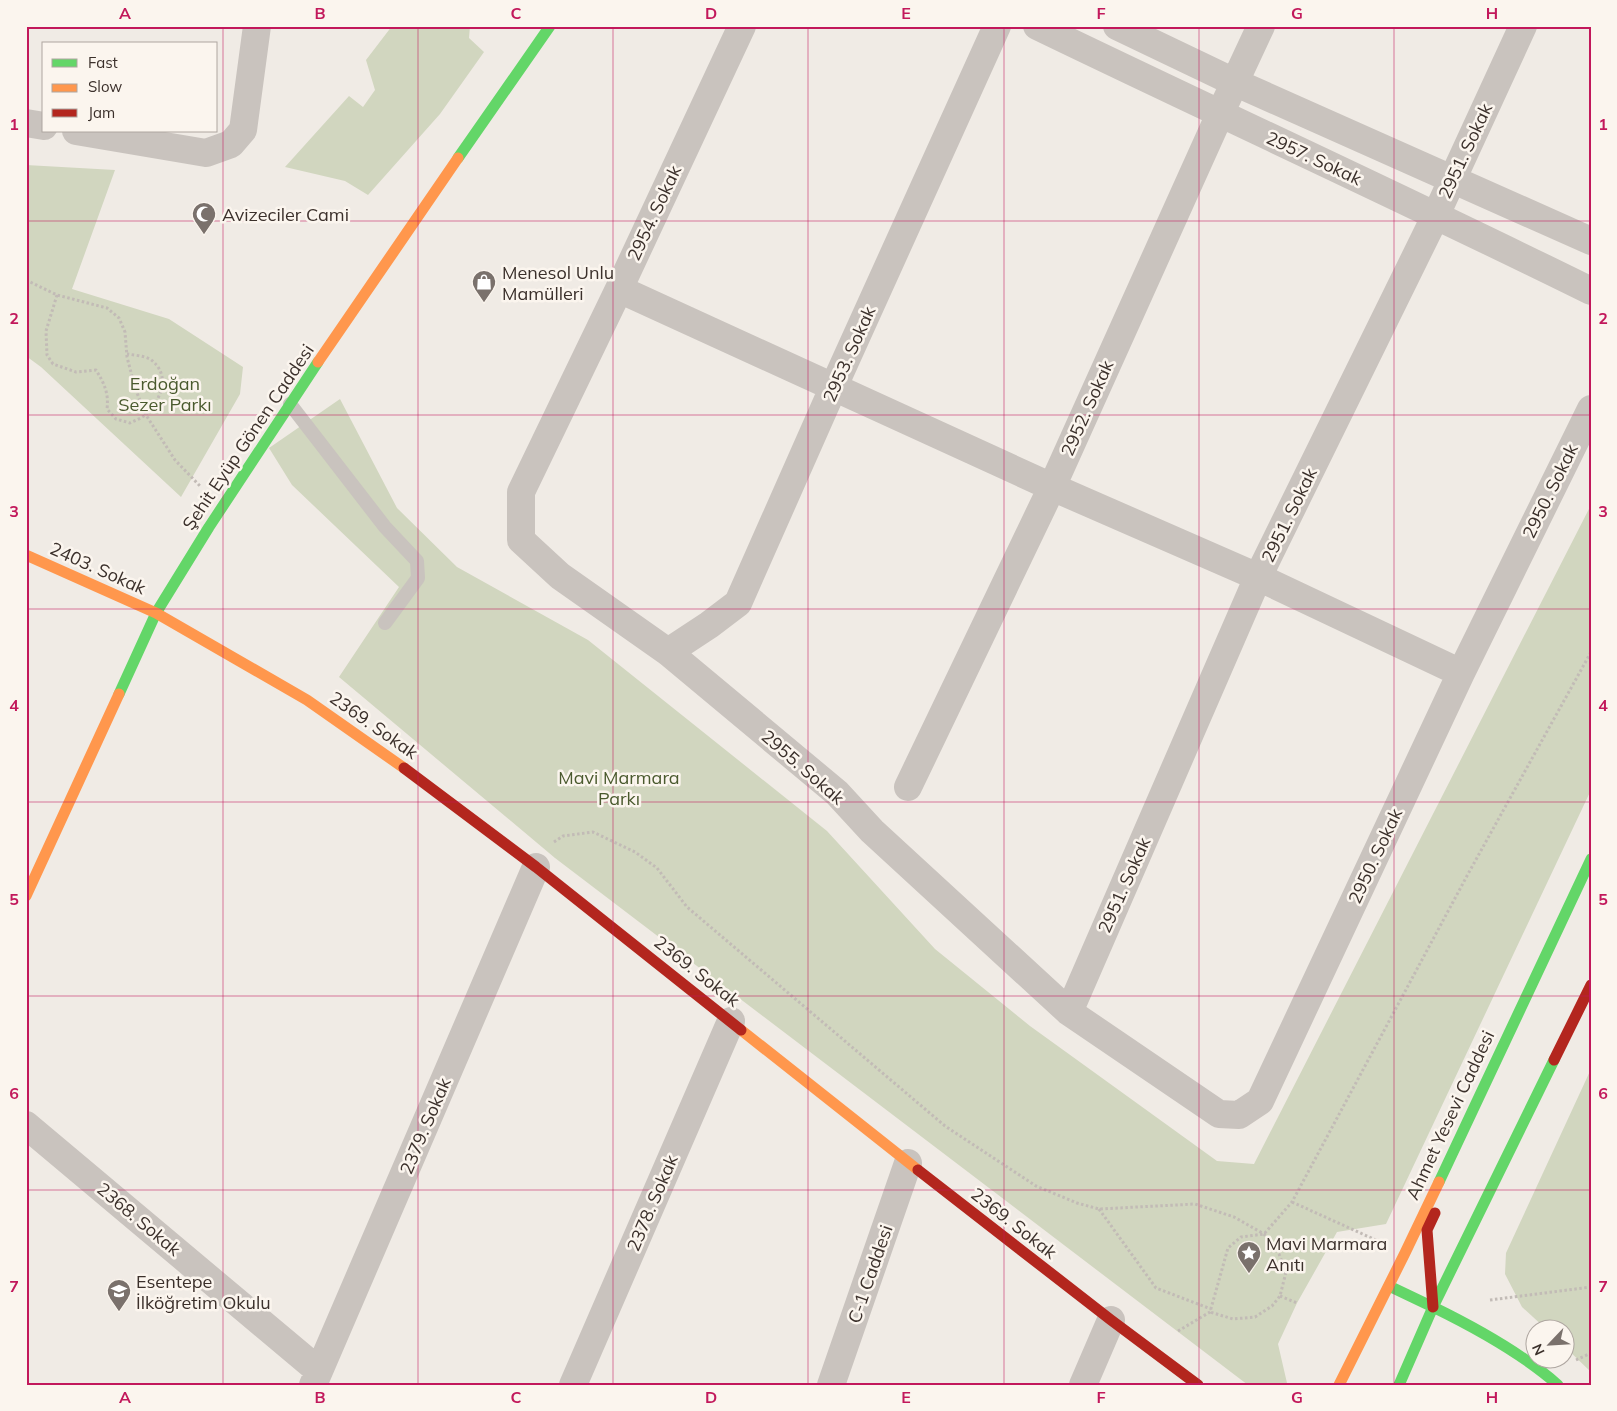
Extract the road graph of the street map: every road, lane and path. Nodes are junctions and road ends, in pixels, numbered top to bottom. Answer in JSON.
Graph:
{"nodes":[{"id":1,"x":257,"y":26,"type":"edge"},
{"id":2,"x":550,"y":26,"type":"edge"},
{"id":3,"x":742,"y":26,"type":"edge"},
{"id":4,"x":997,"y":26,"type":"edge"},
{"id":5,"x":1037,"y":26,"type":"edge"},
{"id":6,"x":1116,"y":26,"type":"edge"},
{"id":7,"x":1261,"y":26,"type":"edge"},
{"id":8,"x":1523,"y":26,"type":"edge"},
{"id":9,"x":1234,"y":82,"type":"junction"},
{"id":10,"x":1220,"y":114,"type":"junction"},
{"id":11,"x":26,"y":123,"type":"edge"},
{"id":12,"x":42,"y":126,"type":"edge"},
{"id":13,"x":82,"y":132,"type":"edge"},
{"id":14,"x":1452,"y":178,"type":"junction"},
{"id":15,"x":1436,"y":215,"type":"junction"},
{"id":16,"x":1591,"y":242,"type":"edge"},
{"id":17,"x":26,"y":280,"type":"edge"},
{"id":18,"x":619,"y":289,"type":"junction"},
{"id":19,"x":1591,"y":291,"type":"edge"},
{"id":20,"x":57,"y":295,"type":"junction"},
{"id":21,"x":127,"y":354,"type":"junction"},
{"id":22,"x":834,"y":386,"type":"junction"},
{"id":23,"x":290,"y":404,"type":"junction"},
{"id":24,"x":1591,"y":409,"type":"edge"},
{"id":25,"x":146,"y":415,"type":"junction"},
{"id":26,"x":1052,"y":486,"type":"junction"},
{"id":27,"x":222,"y":508,"type":"junction"},
{"id":28,"x":521,"y":540,"type":"joint"},
{"id":29,"x":26,"y":555,"type":"edge"},
{"id":30,"x":1258,"y":577,"type":"junction"},
{"id":31,"x":156,"y":613,"type":"junction"},
{"id":32,"x":385,"y":623,"type":"dead end"},
{"id":33,"x":668,"y":652,"type":"junction"},
{"id":34,"x":1591,"y":652,"type":"edge"},
{"id":35,"x":1461,"y":673,"type":"junction"},
{"id":36,"x":908,"y":787,"type":"dead end"},
{"id":37,"x":1591,"y":859,"type":"edge"},
{"id":38,"x":536,"y":867,"type":"junction"},
{"id":39,"x":26,"y":896,"type":"edge"},
{"id":40,"x":1591,"y":985,"type":"edge"},
{"id":41,"x":1069,"y":1012,"type":"junction"},
{"id":42,"x":731,"y":1021,"type":"junction"},
{"id":43,"x":1509,"y":1060,"type":"dead end"},
{"id":44,"x":26,"y":1125,"type":"edge"},
{"id":45,"x":908,"y":1162,"type":"junction"},
{"id":46,"x":1292,"y":1202,"type":"junction"},
{"id":47,"x":1099,"y":1209,"type":"junction"},
{"id":48,"x":1264,"y":1234,"type":"junction"},
{"id":49,"x":1405,"y":1253,"type":"junction"},
{"id":50,"x":1389,"y":1286,"type":"junction"},
{"id":51,"x":1591,"y":1288,"type":"edge"},
{"id":52,"x":1280,"y":1296,"type":"junction"},
{"id":53,"x":1482,"y":1301,"type":"dead end"},
{"id":54,"x":1296,"y":1303,"type":"dead end"},
{"id":55,"x":1433,"y":1307,"type":"junction"},
{"id":56,"x":1210,"y":1310,"type":"junction"},
{"id":57,"x":1111,"y":1320,"type":"junction"},
{"id":58,"x":1150,"y":1348,"type":"junction"},
{"id":59,"x":316,"y":1378,"type":"edge"},
{"id":60,"x":573,"y":1385,"type":"edge"},
{"id":61,"x":831,"y":1385,"type":"edge"},
{"id":62,"x":1083,"y":1385,"type":"edge"},
{"id":63,"x":1198,"y":1385,"type":"edge"},
{"id":64,"x":1339,"y":1385,"type":"edge"},
{"id":65,"x":1399,"y":1385,"type":"edge"},
{"id":66,"x":1558,"y":1385,"type":"edge"}],
"edges":[{"from":1,"to":13,"type":"street"},
{"from":2,"to":23,"type":"main road","name":"Şehit Eyüp Gönen Caddesi"},
{"from":3,"to":18,"type":"street","name":"2954. Sokak"},
{"from":4,"to":22,"type":"street","name":"2953. Sokak"},
{"from":5,"to":10,"type":"street","name":"2957. Sokak"},
{"from":6,"to":9,"type":"street","name":"2957. Sokak"},
{"from":7,"to":9,"type":"street","name":"2952. Sokak"},
{"from":8,"to":14,"type":"street","name":"2951. Sokak"},
{"from":9,"to":10,"type":"street","name":"2952. Sokak"},
{"from":9,"to":14,"type":"street","name":"2957. Sokak"},
{"from":10,"to":15,"type":"street","name":"2957. Sokak"},
{"from":10,"to":26,"type":"street","name":"2952. Sokak"},
{"from":11,"to":12,"type":"street"},
{"from":14,"to":15,"type":"street","name":"2951. Sokak"},
{"from":14,"to":16,"type":"street","name":"2957. Sokak"},
{"from":15,"to":19,"type":"street","name":"2957. Sokak"},
{"from":15,"to":30,"type":"street","name":"2951. Sokak"},
{"from":17,"to":20,"type":"path"},
{"from":18,"to":22,"type":"street"},
{"from":18,"to":28,"type":"street","name":"2954. Sokak"},
{"from":20,"to":21,"type":"path"},
{"from":20,"to":25,"type":"path"},
{"from":21,"to":25,"type":"path"},
{"from":21,"to":25,"type":"path"},
{"from":22,"to":26,"type":"street"},
{"from":22,"to":33,"type":"street","name":"2953. Sokak"},
{"from":23,"to":27,"type":"main road","name":"Şehit Eyüp Gönen Caddesi"},
{"from":23,"to":32,"type":"lane"},
{"from":24,"to":35,"type":"street","name":"2950. Sokak"},
{"from":25,"to":27,"type":"path"},
{"from":26,"to":30,"type":"street"},
{"from":26,"to":36,"type":"street","name":"2952. Sokak"},
{"from":27,"to":31,"type":"main road","name":"Şehit Eyüp Gönen Caddesi"},
{"from":28,"to":33,"type":"street","name":"2955. Sokak"},
{"from":29,"to":31,"type":"main road","name":"2403. Sokak"},
{"from":30,"to":35,"type":"street"},
{"from":30,"to":41,"type":"street","name":"2951. Sokak"},
{"from":31,"to":38,"type":"main road","name":"2369. Sokak"},
{"from":31,"to":39,"type":"main road","name":"Şehit Eyüp Gönen Caddesi"},
{"from":33,"to":41,"type":"street","name":"2955. Sokak"},
{"from":34,"to":46,"type":"path"},
{"from":35,"to":41,"type":"street","name":"2950. Sokak"},
{"from":37,"to":49,"type":"main road","name":"Ahmet Yesevi Caddesi"},
{"from":38,"to":42,"type":"main road","name":"2369. Sokak"},
{"from":38,"to":47,"type":"path"},
{"from":38,"to":59,"type":"street","name":"2379. Sokak"},
{"from":40,"to":55,"type":"main road"},
{"from":42,"to":45,"type":"main road","name":"2369. Sokak"},
{"from":42,"to":60,"type":"street","name":"2378. Sokak"},
{"from":43,"to":55,"type":"main road"},
{"from":44,"to":59,"type":"street","name":"2368. Sokak"},
{"from":45,"to":57,"type":"main road","name":"2369. Sokak"},
{"from":45,"to":61,"type":"street","name":"C-1 Caddesi"},
{"from":46,"to":48,"type":"path"},
{"from":46,"to":49,"type":"path"},
{"from":47,"to":48,"type":"path"},
{"from":47,"to":56,"type":"path"},
{"from":48,"to":52,"type":"path"},
{"from":48,"to":56,"type":"path"},
{"from":49,"to":50,"type":"main road","name":"Ahmet Yesevi Caddesi"},
{"from":50,"to":55,"type":"main road"},
{"from":50,"to":64,"type":"main road","name":"Ahmet Yesevi Caddesi"},
{"from":51,"to":53,"type":"path"},
{"from":52,"to":54,"type":"path"},
{"from":52,"to":56,"type":"path"},
{"from":55,"to":65,"type":"main road"},
{"from":55,"to":66,"type":"main road"},
{"from":56,"to":58,"type":"path"},
{"from":57,"to":58,"type":"main road","name":"2369. Sokak"},
{"from":57,"to":62,"type":"street"},
{"from":58,"to":63,"type":"main road","name":"2369. Sokak"}]}
